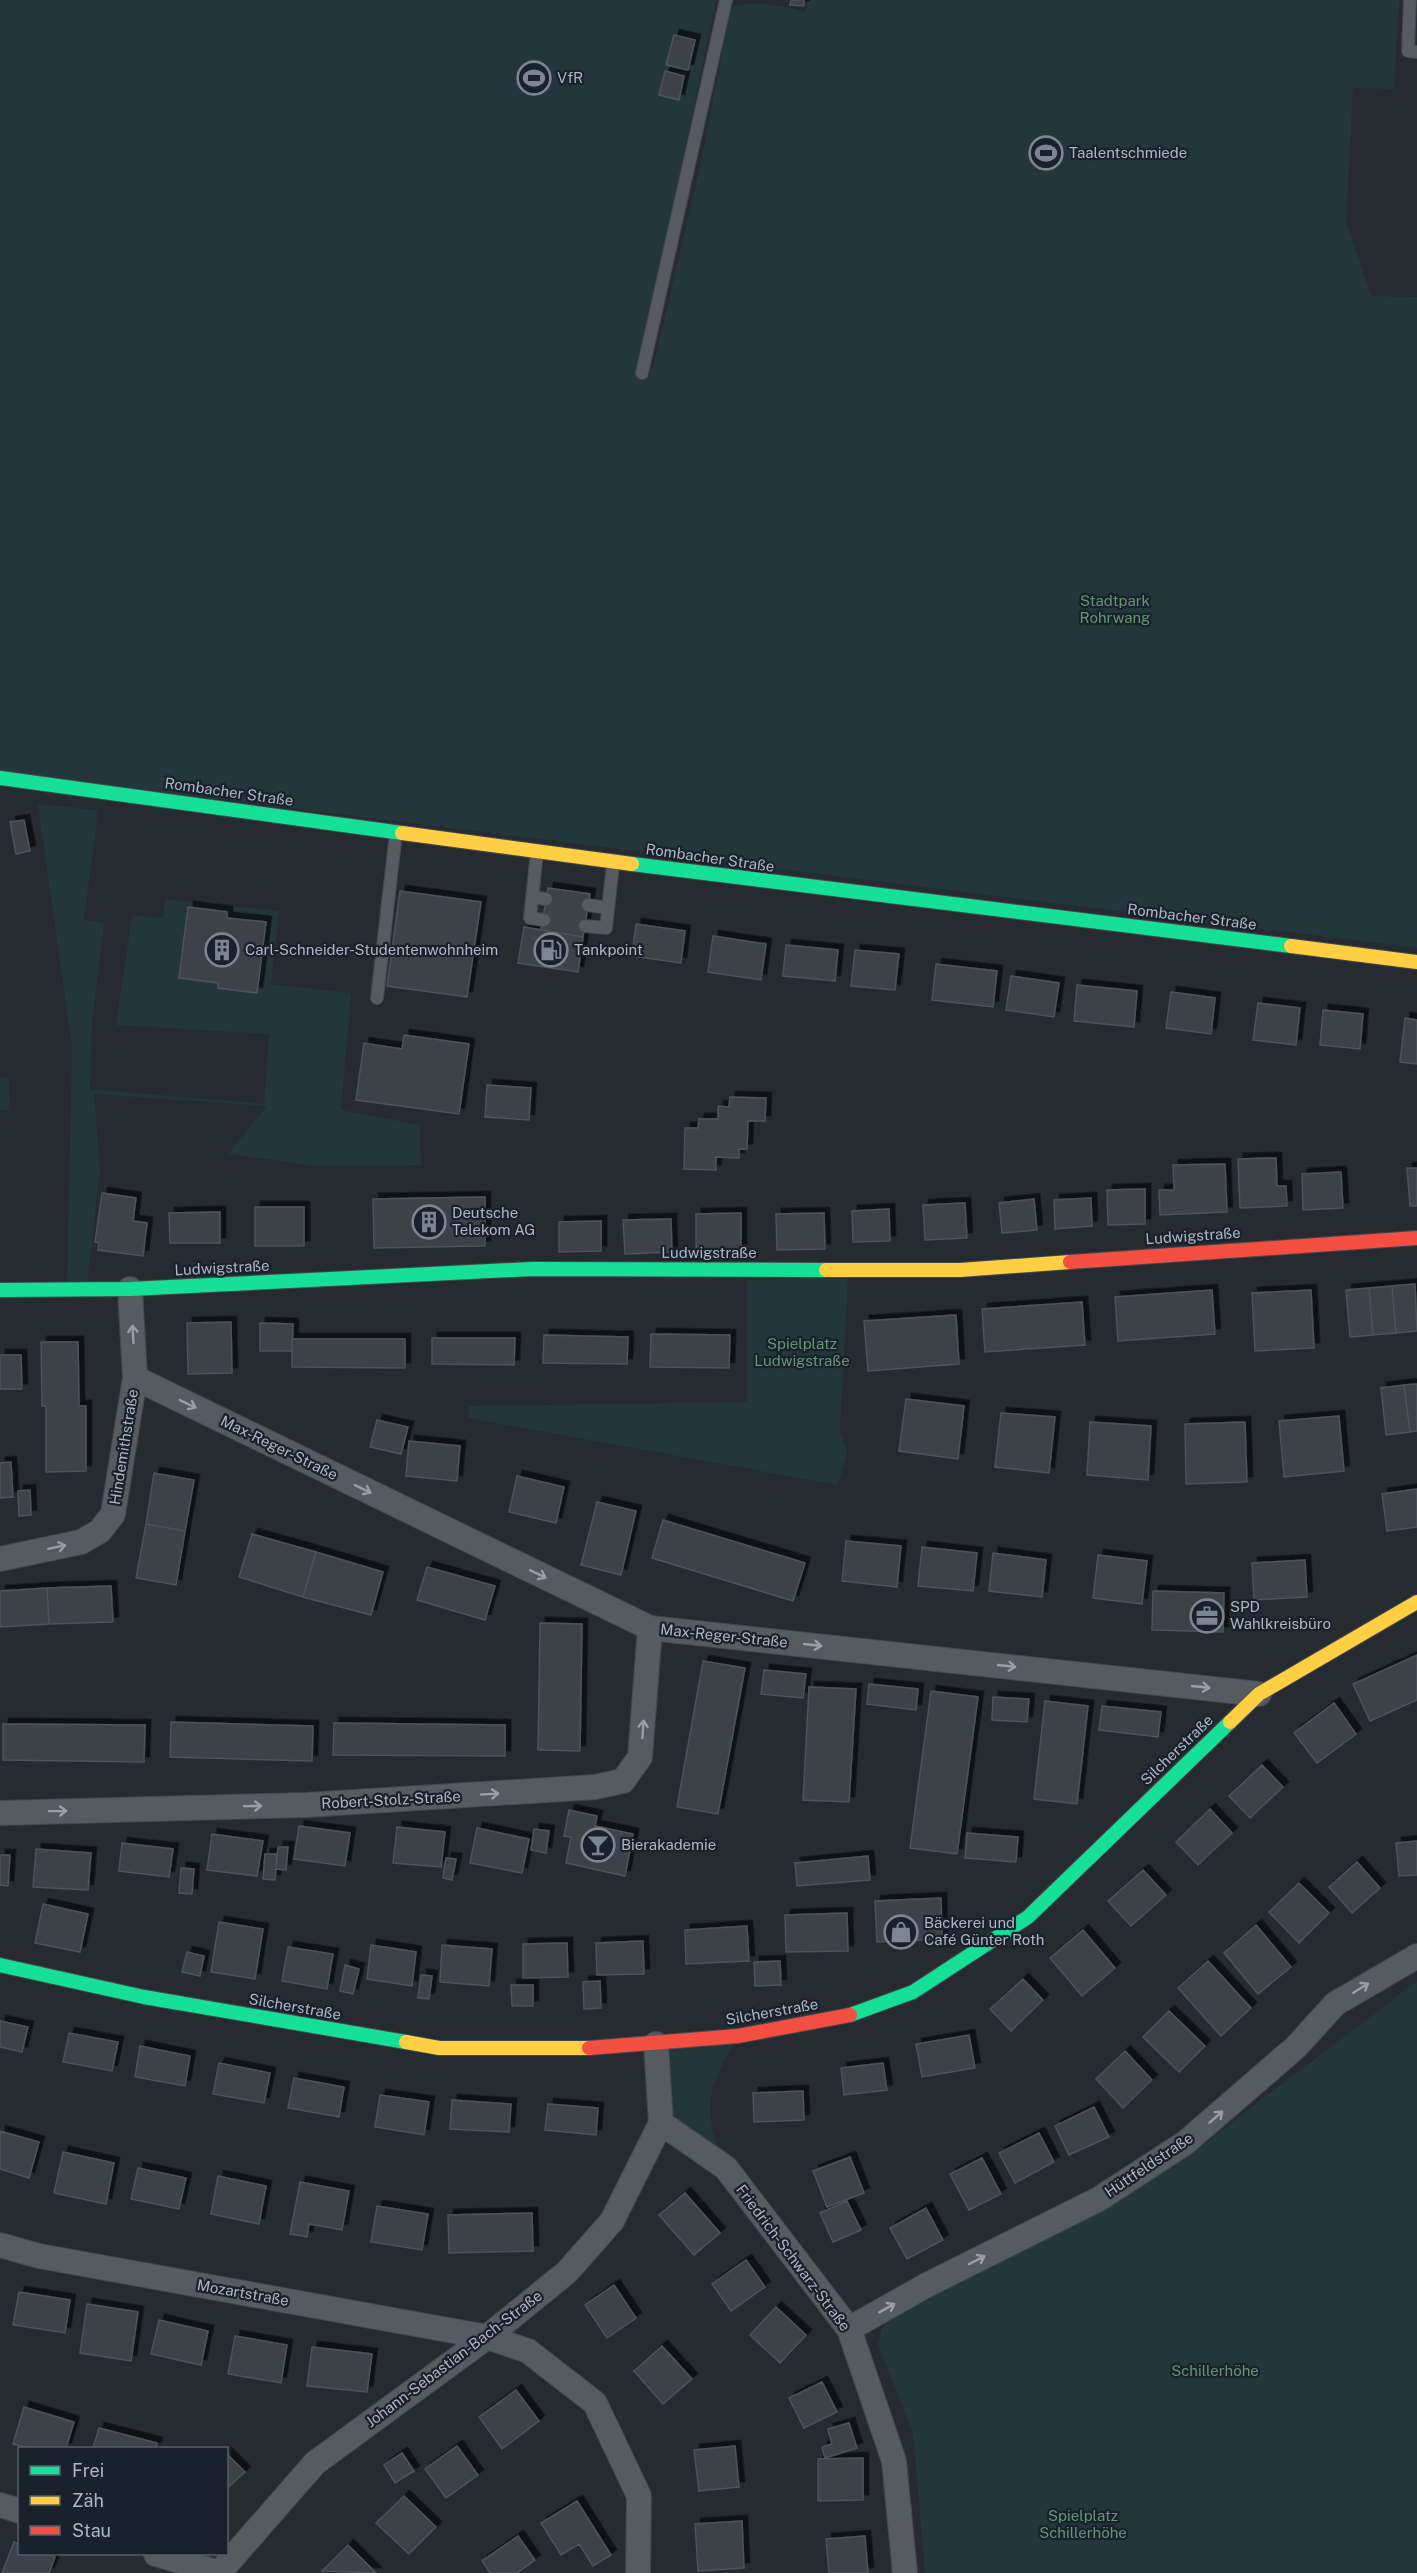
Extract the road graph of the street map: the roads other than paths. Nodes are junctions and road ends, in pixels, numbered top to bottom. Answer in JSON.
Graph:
{"nodes":[{"id":1,"x":726,"y":0,"type":"edge"},
{"id":2,"x":1410,"y":0,"type":"edge"},
{"id":3,"x":1417,"y":52,"type":"edge"},
{"id":4,"x":642,"y":373,"type":"dead end"},
{"id":5,"x":0,"y":778,"type":"edge"},
{"id":6,"x":396,"y":832,"type":"junction"},
{"id":7,"x":537,"y":851,"type":"junction"},
{"id":8,"x":614,"y":861,"type":"junction"},
{"id":9,"x":532,"y":897,"type":"junction"},
{"id":10,"x":546,"y":899,"type":"dead end"},
{"id":11,"x":588,"y":905,"type":"dead end"},
{"id":12,"x":608,"y":908,"type":"junction"},
{"id":13,"x":544,"y":920,"type":"dead end"},
{"id":14,"x":585,"y":926,"type":"dead end"},
{"id":15,"x":1417,"y":962,"type":"edge"},
{"id":16,"x":377,"y":998,"type":"dead end"},
{"id":17,"x":1417,"y":1238,"type":"edge"},
{"id":18,"x":130,"y":1289,"type":"junction"},
{"id":19,"x":0,"y":1290,"type":"edge"},
{"id":20,"x":135,"y":1378,"type":"junction"},
{"id":21,"x":0,"y":1559,"type":"edge"},
{"id":22,"x":1417,"y":1602,"type":"edge"},
{"id":23,"x":650,"y":1628,"type":"junction"},
{"id":24,"x":1259,"y":1694,"type":"junction"},
{"id":25,"x":0,"y":1813,"type":"edge"},
{"id":26,"x":1417,"y":1956,"type":"edge"},
{"id":27,"x":0,"y":1965,"type":"edge"},
{"id":28,"x":656,"y":2044,"type":"junction"},
{"id":29,"x":661,"y":2123,"type":"junction"},
{"id":30,"x":0,"y":2245,"type":"edge"},
{"id":31,"x":849,"y":2329,"type":"junction"},
{"id":32,"x":487,"y":2337,"type":"junction"},
{"id":33,"x":0,"y":2505,"type":"edge"},
{"id":34,"x":18,"y":2510,"type":"edge"},
{"id":35,"x":162,"y":2555,"type":"edge"},
{"id":36,"x":219,"y":2573,"type":"edge"},
{"id":37,"x":638,"y":2573,"type":"edge"},
{"id":38,"x":905,"y":2573,"type":"edge"}],
"edges":[{"from":1,"to":4,"type":"lane"},
{"from":2,"to":3,"type":"lane"},
{"from":5,"to":6,"type":"street","name":"Rombacher Straße"},
{"from":6,"to":7,"type":"street","name":"Rombacher Straße"},
{"from":6,"to":16,"type":"lane"},
{"from":7,"to":8,"type":"street","name":"Rombacher Straße"},
{"from":7,"to":9,"type":"lane"},
{"from":8,"to":12,"type":"lane"},
{"from":8,"to":15,"type":"street","name":"Rombacher Straße"},
{"from":9,"to":10,"type":"lane"},
{"from":9,"to":13,"type":"lane"},
{"from":11,"to":12,"type":"lane"},
{"from":12,"to":14,"type":"lane"},
{"from":17,"to":18,"type":"street","name":"Ludwigstraße"},
{"from":18,"to":19,"type":"street","name":"Ludwigstraße"},
{"from":20,"to":18,"type":"street","name":"Hindemithstraße","one_way":true},
{"from":21,"to":20,"type":"street","name":"Hindemithstraße","one_way":true},
{"from":20,"to":23,"type":"street","name":"Max-Reger-Straße","one_way":true},
{"from":22,"to":24,"type":"street","name":"Silcherstraße"},
{"from":23,"to":24,"type":"street","name":"Max-Reger-Straße","one_way":true},
{"from":25,"to":23,"type":"street","name":"Robert-Stolz-Straße","one_way":true},
{"from":24,"to":28,"type":"street","name":"Silcherstraße"},
{"from":31,"to":26,"type":"street","name":"Hüttfeldstraße","one_way":true},
{"from":27,"to":28,"type":"street","name":"Silcherstraße"},
{"from":28,"to":29,"type":"street"},
{"from":29,"to":31,"type":"street","name":"Friedrich-Schwarz-Straße"},
{"from":29,"to":32,"type":"street","name":"Johann-Sebastian-Bach-Straße"},
{"from":30,"to":32,"type":"street","name":"Mozartstraße"},
{"from":31,"to":38,"type":"street","name":"Friedrich-Schwarz-Straße"},
{"from":32,"to":36,"type":"street","name":"Johann-Sebastian-Bach-Straße"},
{"from":32,"to":37,"type":"street","name":"Mozartstraße"},
{"from":33,"to":34,"type":"street"},
{"from":35,"to":36,"type":"street"}]}
